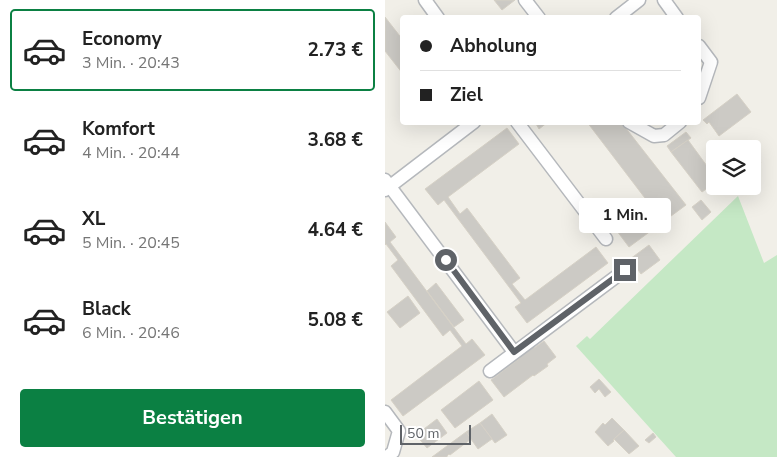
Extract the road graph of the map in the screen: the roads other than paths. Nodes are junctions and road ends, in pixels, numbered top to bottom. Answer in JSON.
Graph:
{"nodes":[{"id":1,"x":425,"y":0,"type":"edge"},
{"id":2,"x":525,"y":0,"type":"edge"},
{"id":3,"x":639,"y":0,"type":"edge"},
{"id":4,"x":664,"y":0,"type":"edge"},
{"id":5,"x":436,"y":15,"type":"edge"},
{"id":6,"x":537,"y":15,"type":"edge"},
{"id":7,"x":620,"y":15,"type":"edge"},
{"id":8,"x":675,"y":15,"type":"edge"},
{"id":9,"x":701,"y":49,"type":"edge"},
{"id":10,"x":701,"y":92,"type":"edge"},
{"id":11,"x":470,"y":125,"type":"edge"},
{"id":12,"x":519,"y":125,"type":"edge"},
{"id":13,"x":634,"y":125,"type":"edge"},
{"id":14,"x":676,"y":125,"type":"edge"},
{"id":15,"x":387,"y":185,"type":"edge"},
{"id":16,"x":606,"y":240,"type":"dead end"},
{"id":17,"x":625,"y":270,"type":"dead end"},
{"id":18,"x":514,"y":352,"type":"junction"},
{"id":19,"x":490,"y":371,"type":"dead end"},
{"id":20,"x":385,"y":412,"type":"edge"},
{"id":21,"x":387,"y":457,"type":"edge"}],
"edges":[{"from":1,"to":5,"type":"lane"},
{"from":2,"to":6,"type":"lane"},
{"from":3,"to":7,"type":"lane"},
{"from":4,"to":8,"type":"lane"},
{"from":9,"to":10,"type":"lane"},
{"from":11,"to":15,"type":"lane"},
{"from":12,"to":16,"type":"lane"},
{"from":13,"to":14,"type":"lane"},
{"from":15,"to":18,"type":"lane"},
{"from":17,"to":18,"type":"lane"},
{"from":18,"to":19,"type":"lane"},
{"from":20,"to":21,"type":"lane"}]}
